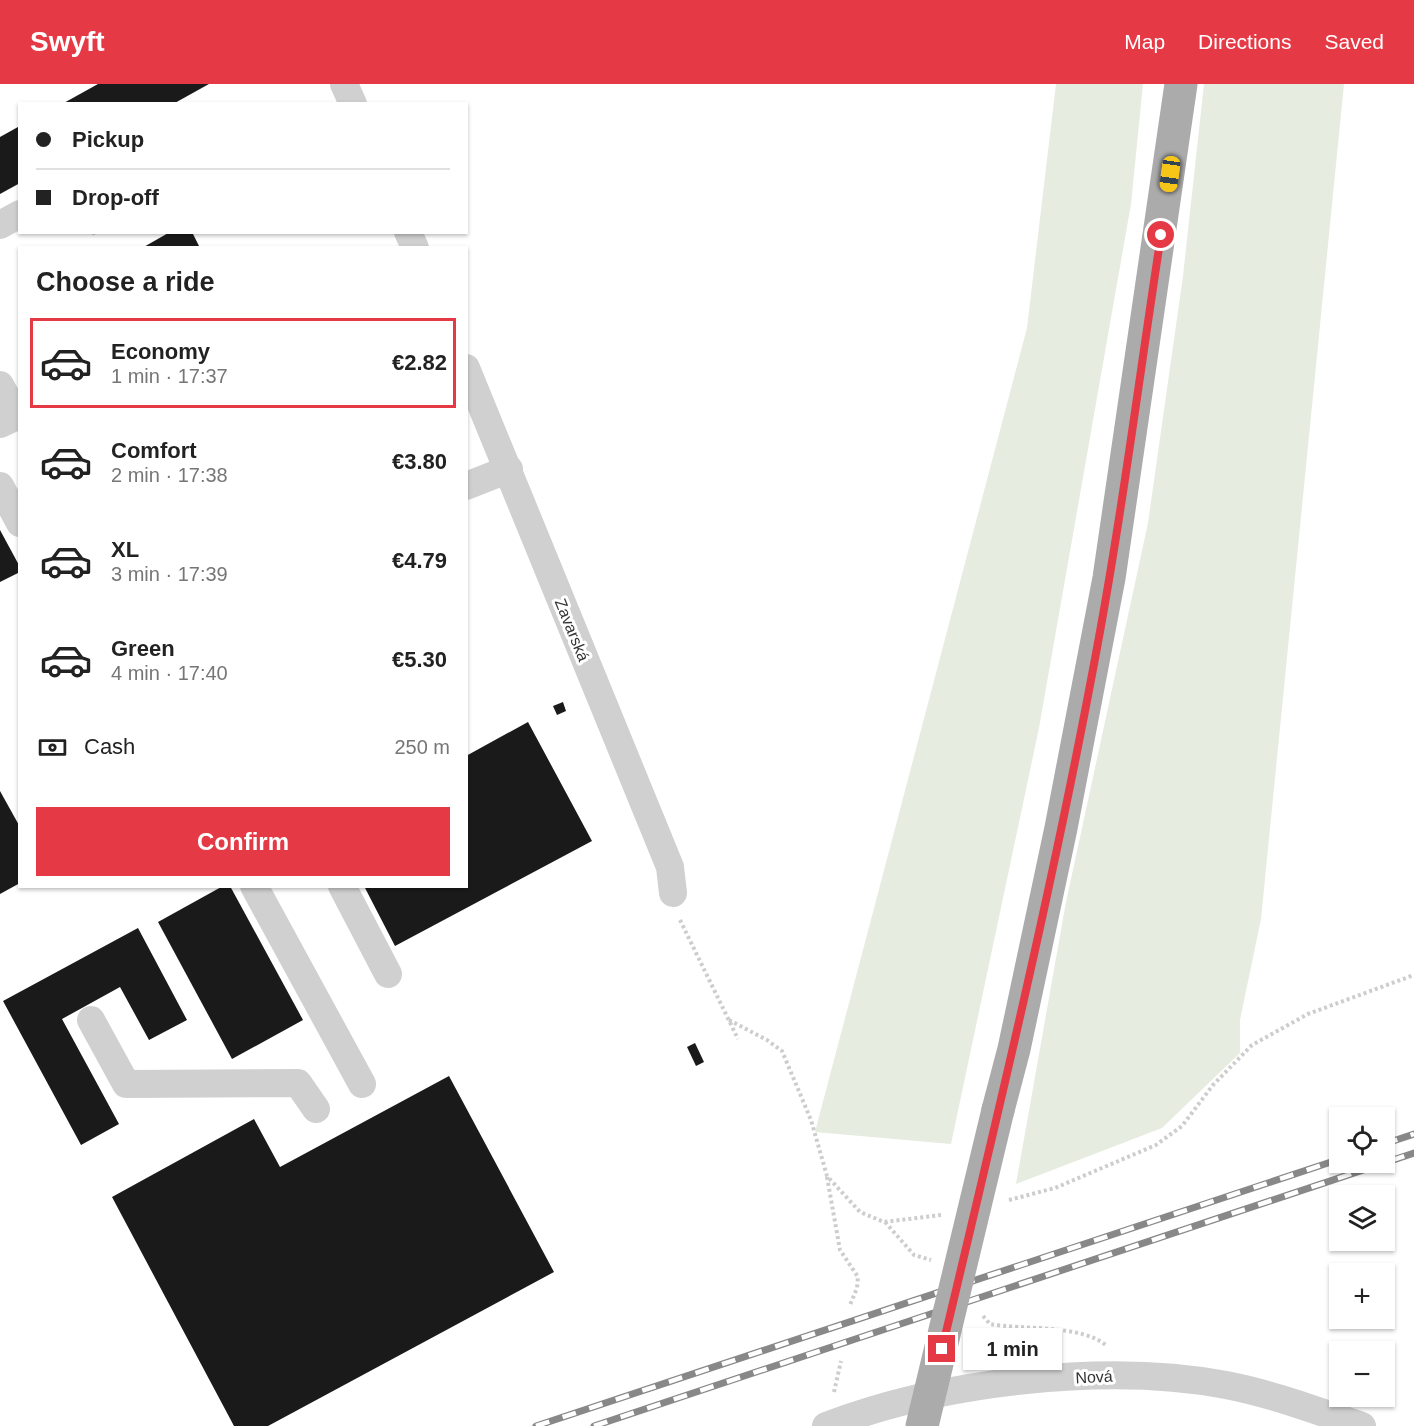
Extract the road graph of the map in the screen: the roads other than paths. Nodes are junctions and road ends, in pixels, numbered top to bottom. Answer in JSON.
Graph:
{"nodes":[{"id":1,"x":344,"y":84,"type":"edge"},
{"id":2,"x":1181,"y":84,"type":"edge"},
{"id":3,"x":352,"y":102,"type":"edge"},
{"id":4,"x":18,"y":215,"type":"edge"},
{"id":5,"x":0,"y":225,"type":"edge"},
{"id":6,"x":468,"y":373,"type":"edge"},
{"id":7,"x":0,"y":385,"type":"edge"},
{"id":8,"x":12,"y":418,"type":"edge"},
{"id":9,"x":509,"y":469,"type":"junction"},
{"id":10,"x":468,"y":485,"type":"edge"},
{"id":11,"x":0,"y":486,"type":"edge"},
{"id":12,"x":18,"y":519,"type":"edge"},
{"id":13,"x":255,"y":888,"type":"edge"},
{"id":14,"x":343,"y":888,"type":"edge"},
{"id":15,"x":673,"y":893,"type":"dead end"},
{"id":16,"x":388,"y":975,"type":"dead end"},
{"id":17,"x":91,"y":1020,"type":"dead end"},
{"id":18,"x":362,"y":1084,"type":"dead end"},
{"id":19,"x":316,"y":1109,"type":"dead end"},
{"id":20,"x":826,"y":1426,"type":"edge"},
{"id":21,"x":922,"y":1426,"type":"edge"},
{"id":22,"x":1362,"y":1426,"type":"edge"}],
"edges":[{"from":1,"to":3,"type":"street"},
{"from":2,"to":21,"type":"main road","bridge":true},
{"from":4,"to":5,"type":"street"},
{"from":6,"to":9,"type":"street","name":"Zavarská"},
{"from":7,"to":8,"type":"street"},
{"from":9,"to":10,"type":"street"},
{"from":9,"to":15,"type":"street","name":"Zavarská"},
{"from":11,"to":12,"type":"street"},
{"from":13,"to":18,"type":"street"},
{"from":14,"to":16,"type":"street"},
{"from":17,"to":19,"type":"street"},
{"from":20,"to":22,"type":"street","name":"Nová"}]}
